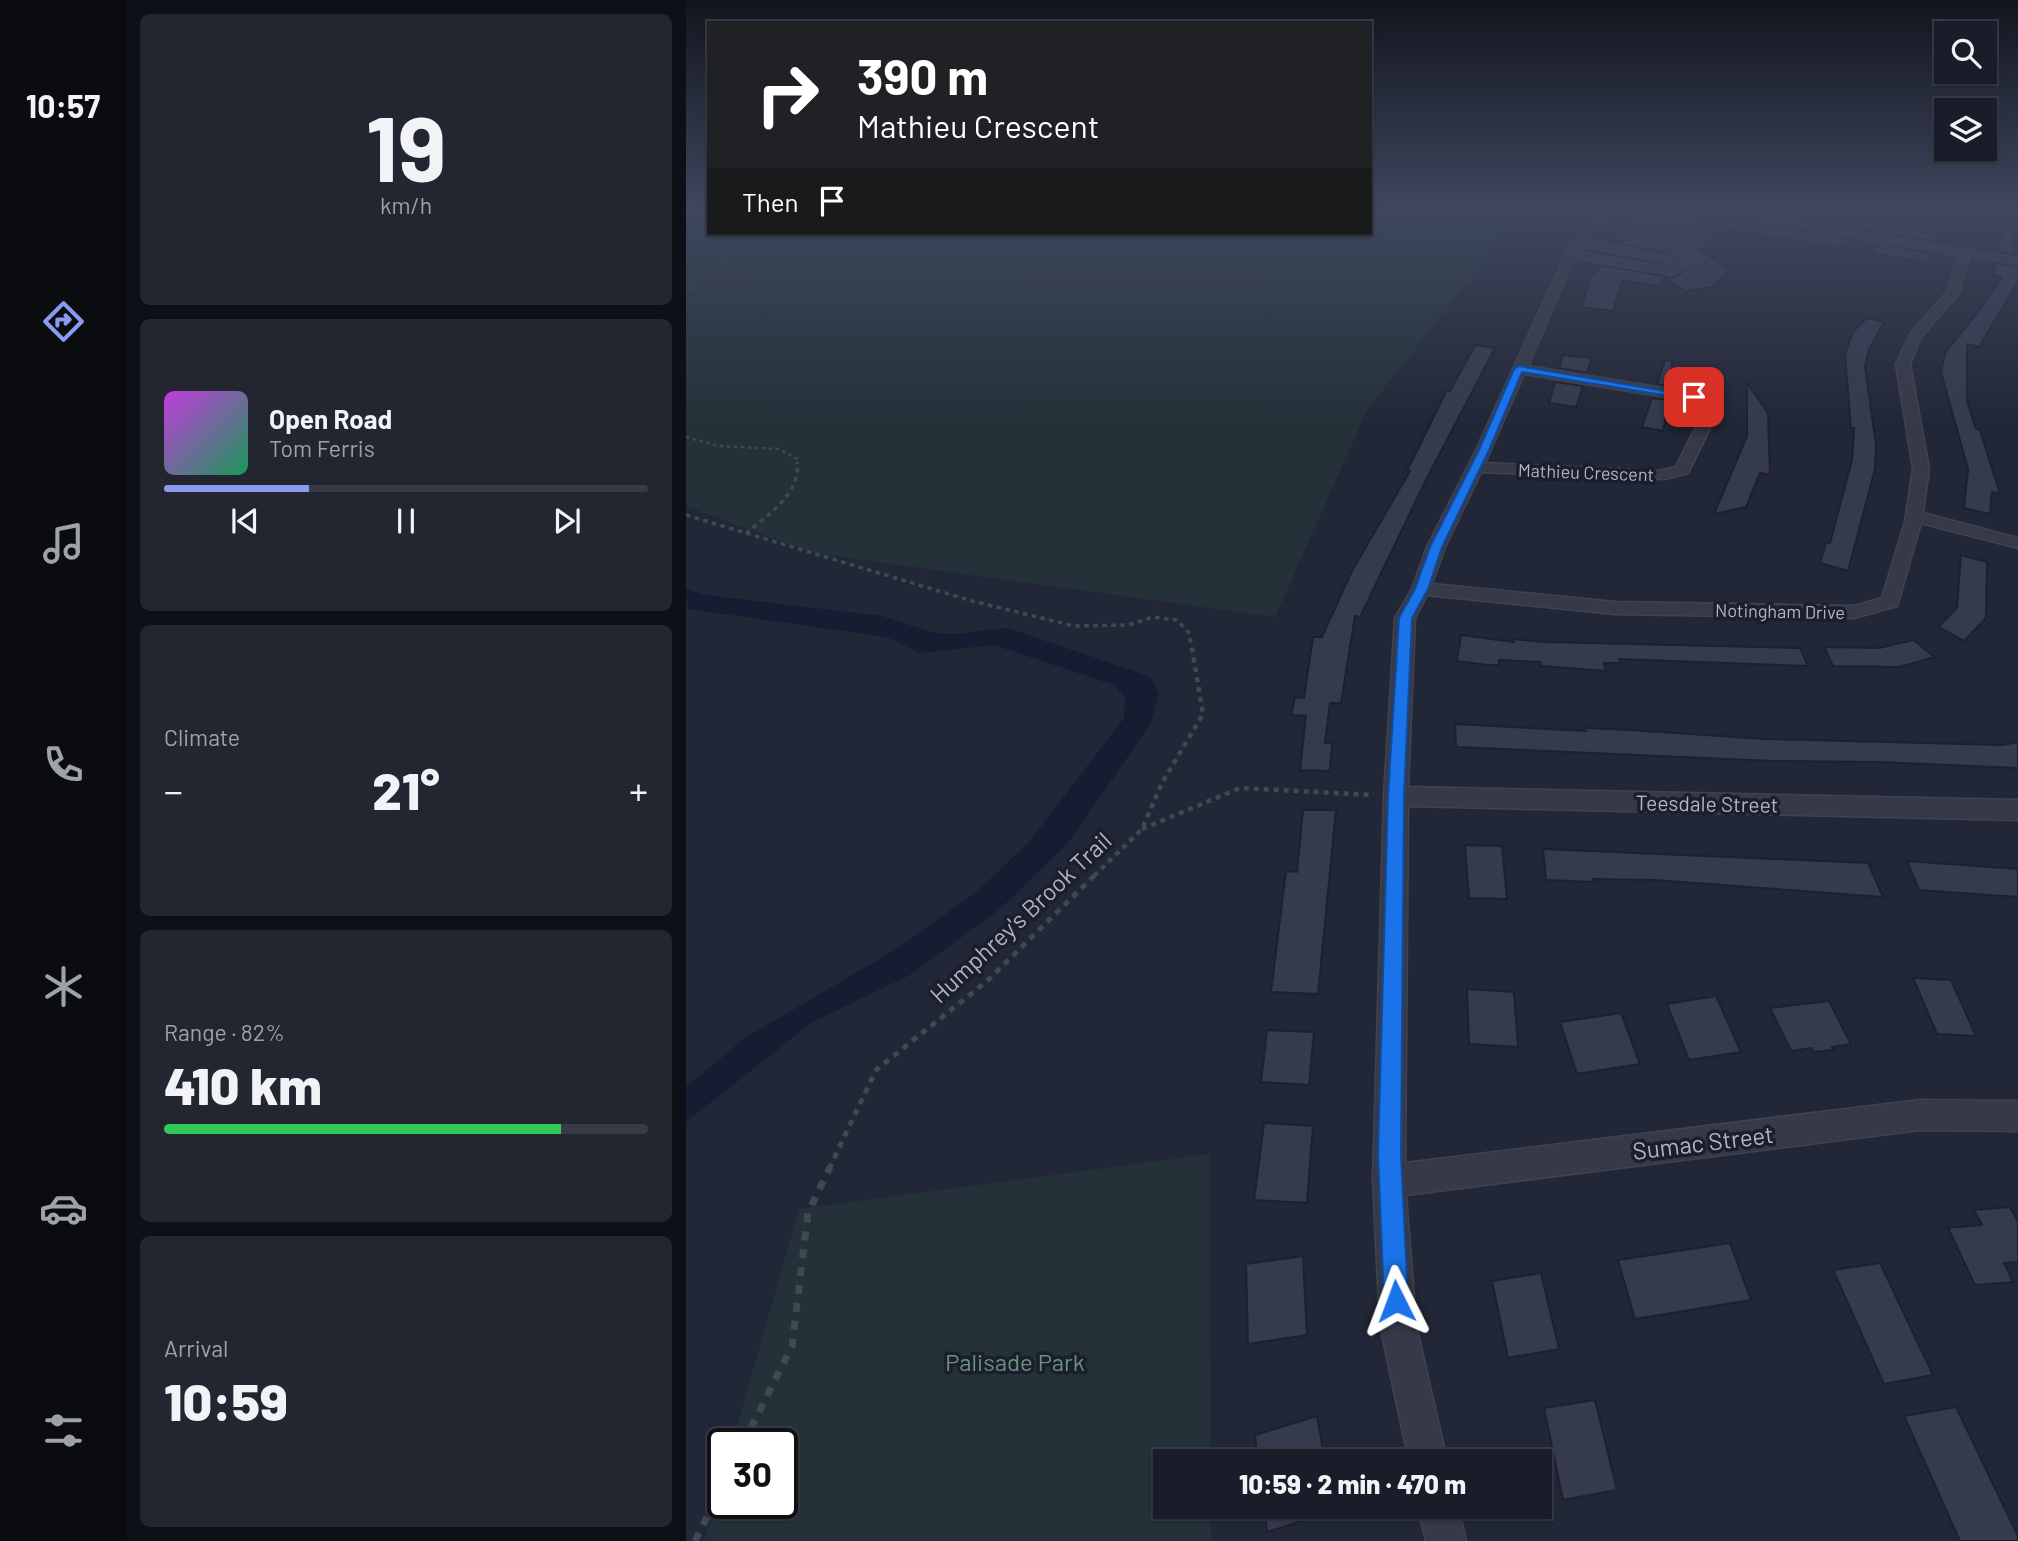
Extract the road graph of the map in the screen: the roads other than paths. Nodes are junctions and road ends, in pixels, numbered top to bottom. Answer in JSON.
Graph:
{"nodes":[{"id":1,"x":1559,"y":280,"type":"edge"},
{"id":2,"x":1957,"y":280,"type":"edge"},
{"id":3,"x":1519,"y":369,"type":"junction"},
{"id":4,"x":1475,"y":467,"type":"junction"},
{"id":5,"x":1914,"y":516,"type":"junction"},
{"id":6,"x":2018,"y":543,"type":"edge"},
{"id":7,"x":1421,"y":589,"type":"junction"},
{"id":8,"x":1396,"y":796,"type":"junction"},
{"id":9,"x":2018,"y":810,"type":"edge"},
{"id":10,"x":2018,"y":1116,"type":"edge"},
{"id":11,"x":1389,"y":1181,"type":"junction"},
{"id":12,"x":1425,"y":1449,"type":"edge"},
{"id":13,"x":1441,"y":1519,"type":"edge"},
{"id":14,"x":1446,"y":1541,"type":"edge"}],
"edges":[{"from":1,"to":3,"type":"street"},
{"from":2,"to":5,"type":"street","name":"Notingham Drive"},
{"from":3,"to":4,"type":"street"},
{"from":3,"to":4,"type":"street","name":"Mathieu Crescent"},
{"from":4,"to":7,"type":"street"},
{"from":5,"to":6,"type":"street"},
{"from":5,"to":7,"type":"street","name":"Notingham Drive"},
{"from":7,"to":8,"type":"street"},
{"from":8,"to":9,"type":"street","name":"Teesdale Street"},
{"from":8,"to":11,"type":"street"},
{"from":10,"to":11,"type":"street","name":"Sumac Street"},
{"from":11,"to":12,"type":"street"},
{"from":13,"to":14,"type":"street"}]}
